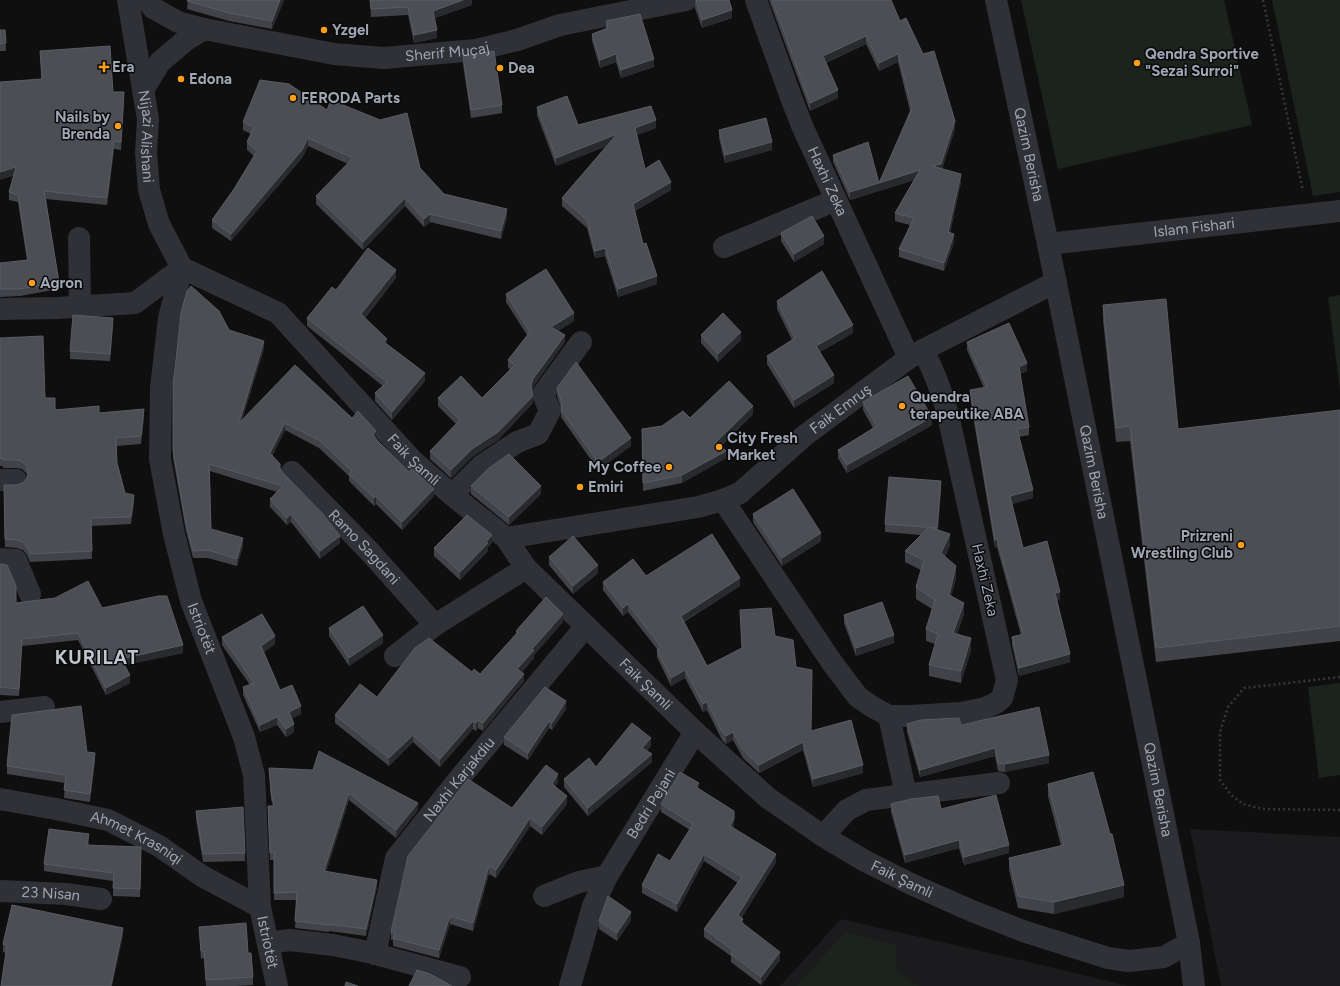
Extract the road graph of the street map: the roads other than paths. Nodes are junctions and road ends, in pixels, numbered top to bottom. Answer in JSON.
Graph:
{"nodes":[{"id":1,"x":128,"y":0,"type":"edge"},
{"id":2,"x":147,"y":0,"type":"edge"},
{"id":3,"x":686,"y":0,"type":"edge"},
{"id":4,"x":756,"y":0,"type":"edge"},
{"id":5,"x":996,"y":0,"type":"edge"},
{"id":6,"x":204,"y":29,"type":"junction"},
{"id":7,"x":143,"y":90,"type":"junction"},
{"id":8,"x":836,"y":200,"type":"junction"},
{"id":9,"x":1340,"y":211,"type":"edge"},
{"id":10,"x":79,"y":238,"type":"dead end"},
{"id":11,"x":1048,"y":244,"type":"junction"},
{"id":12,"x":724,"y":247,"type":"dead end"},
{"id":13,"x":182,"y":268,"type":"junction"},
{"id":14,"x":1056,"y":282,"type":"junction"},
{"id":15,"x":80,"y":307,"type":"junction"},
{"id":16,"x":0,"y":309,"type":"edge"},
{"id":17,"x":582,"y":342,"type":"dead end"},
{"id":18,"x":916,"y":354,"type":"junction"},
{"id":19,"x":292,"y":472,"type":"dead end"},
{"id":20,"x":452,"y":495,"type":"junction"},
{"id":21,"x":723,"y":500,"type":"junction"},
{"id":22,"x":506,"y":538,"type":"junction"},
{"id":23,"x":0,"y":559,"type":"edge"},
{"id":24,"x":526,"y":568,"type":"junction"},
{"id":25,"x":30,"y":594,"type":"dead end"},
{"id":26,"x":434,"y":625,"type":"junction"},
{"id":27,"x":586,"y":626,"type":"junction"},
{"id":28,"x":395,"y":656,"type":"dead end"},
{"id":29,"x":44,"y":707,"type":"dead end"},
{"id":30,"x":0,"y":712,"type":"edge"},
{"id":31,"x":889,"y":716,"type":"junction"},
{"id":32,"x":695,"y":732,"type":"junction"},
{"id":33,"x":999,"y":783,"type":"dead end"},
{"id":34,"x":906,"y":795,"type":"junction"},
{"id":35,"x":0,"y":799,"type":"edge"},
{"id":36,"x":823,"y":836,"type":"junction"},
{"id":37,"x":607,"y":876,"type":"junction"},
{"id":38,"x":0,"y":891,"type":"edge"},
{"id":39,"x":544,"y":896,"type":"dead end"},
{"id":40,"x":101,"y":899,"type":"dead end"},
{"id":41,"x":260,"y":906,"type":"junction"},
{"id":42,"x":268,"y":943,"type":"junction"},
{"id":43,"x":1189,"y":944,"type":"junction"},
{"id":44,"x":375,"y":954,"type":"junction"},
{"id":45,"x":460,"y":977,"type":"dead end"},
{"id":46,"x":277,"y":986,"type":"edge"},
{"id":47,"x":570,"y":986,"type":"edge"},
{"id":48,"x":1194,"y":986,"type":"edge"}],
"edges":[{"from":1,"to":7,"type":"street","name":"Nijazi Alishani"},
{"from":2,"to":6,"type":"street","name":"Sherif Muçaj"},
{"from":3,"to":6,"type":"street","name":"Sherif Muçaj"},
{"from":4,"to":8,"type":"street","name":"Haxhi Zeka"},
{"from":5,"to":11,"type":"street","name":"Qazim Berisha"},
{"from":6,"to":7,"type":"street"},
{"from":7,"to":13,"type":"street","name":"Nijazi Alishani"},
{"from":8,"to":12,"type":"street"},
{"from":8,"to":18,"type":"street","name":"Haxhi Zeka"},
{"from":9,"to":11,"type":"street","name":"Islam Fishari"},
{"from":10,"to":15,"type":"street"},
{"from":11,"to":14,"type":"street","name":"Qazim Berisha"},
{"from":13,"to":15,"type":"street"},
{"from":13,"to":20,"type":"street","name":"Faik Şamli"},
{"from":13,"to":41,"type":"street","name":"Istriotët"},
{"from":14,"to":18,"type":"street","name":"Faik Emruş"},
{"from":14,"to":43,"type":"street","name":"Qazim Berisha"},
{"from":15,"to":16,"type":"street"},
{"from":17,"to":20,"type":"street"},
{"from":18,"to":21,"type":"street","name":"Faik Emruş"},
{"from":18,"to":31,"type":"street","name":"Haxhi Zeka"},
{"from":19,"to":26,"type":"street","name":"Ramo Sagdani"},
{"from":20,"to":22,"type":"street","name":"Faik Şamli"},
{"from":21,"to":22,"type":"street","name":"Faik Emruş"},
{"from":21,"to":31,"type":"street","name":"Haxhi Zeka"},
{"from":22,"to":24,"type":"street","name":"Faik Şamli"},
{"from":23,"to":25,"type":"street"},
{"from":24,"to":26,"type":"street"},
{"from":24,"to":27,"type":"street","name":"Faik Şamli"},
{"from":26,"to":28,"type":"street"},
{"from":27,"to":32,"type":"street","name":"Faik Şamli"},
{"from":27,"to":44,"type":"street","name":"Naxhi Karjakdiu"},
{"from":29,"to":30,"type":"street"},
{"from":31,"to":34,"type":"street"},
{"from":32,"to":36,"type":"street","name":"Faik Şamli"},
{"from":32,"to":37,"type":"street","name":"Bedri Pejani"},
{"from":33,"to":34,"type":"street"},
{"from":34,"to":36,"type":"street"},
{"from":35,"to":41,"type":"street","name":"Ahmet Krasniqi"},
{"from":36,"to":43,"type":"street","name":"Faik Şamli"},
{"from":37,"to":39,"type":"street"},
{"from":37,"to":47,"type":"street","name":"Bedri Pejani"},
{"from":38,"to":40,"type":"street","name":"23 Nisan"},
{"from":41,"to":42,"type":"street","name":"Istriotët"},
{"from":42,"to":44,"type":"street"},
{"from":42,"to":46,"type":"street","name":"Istriotët"},
{"from":43,"to":48,"type":"street","name":"Qazim Berisha"},
{"from":44,"to":45,"type":"street"}]}
